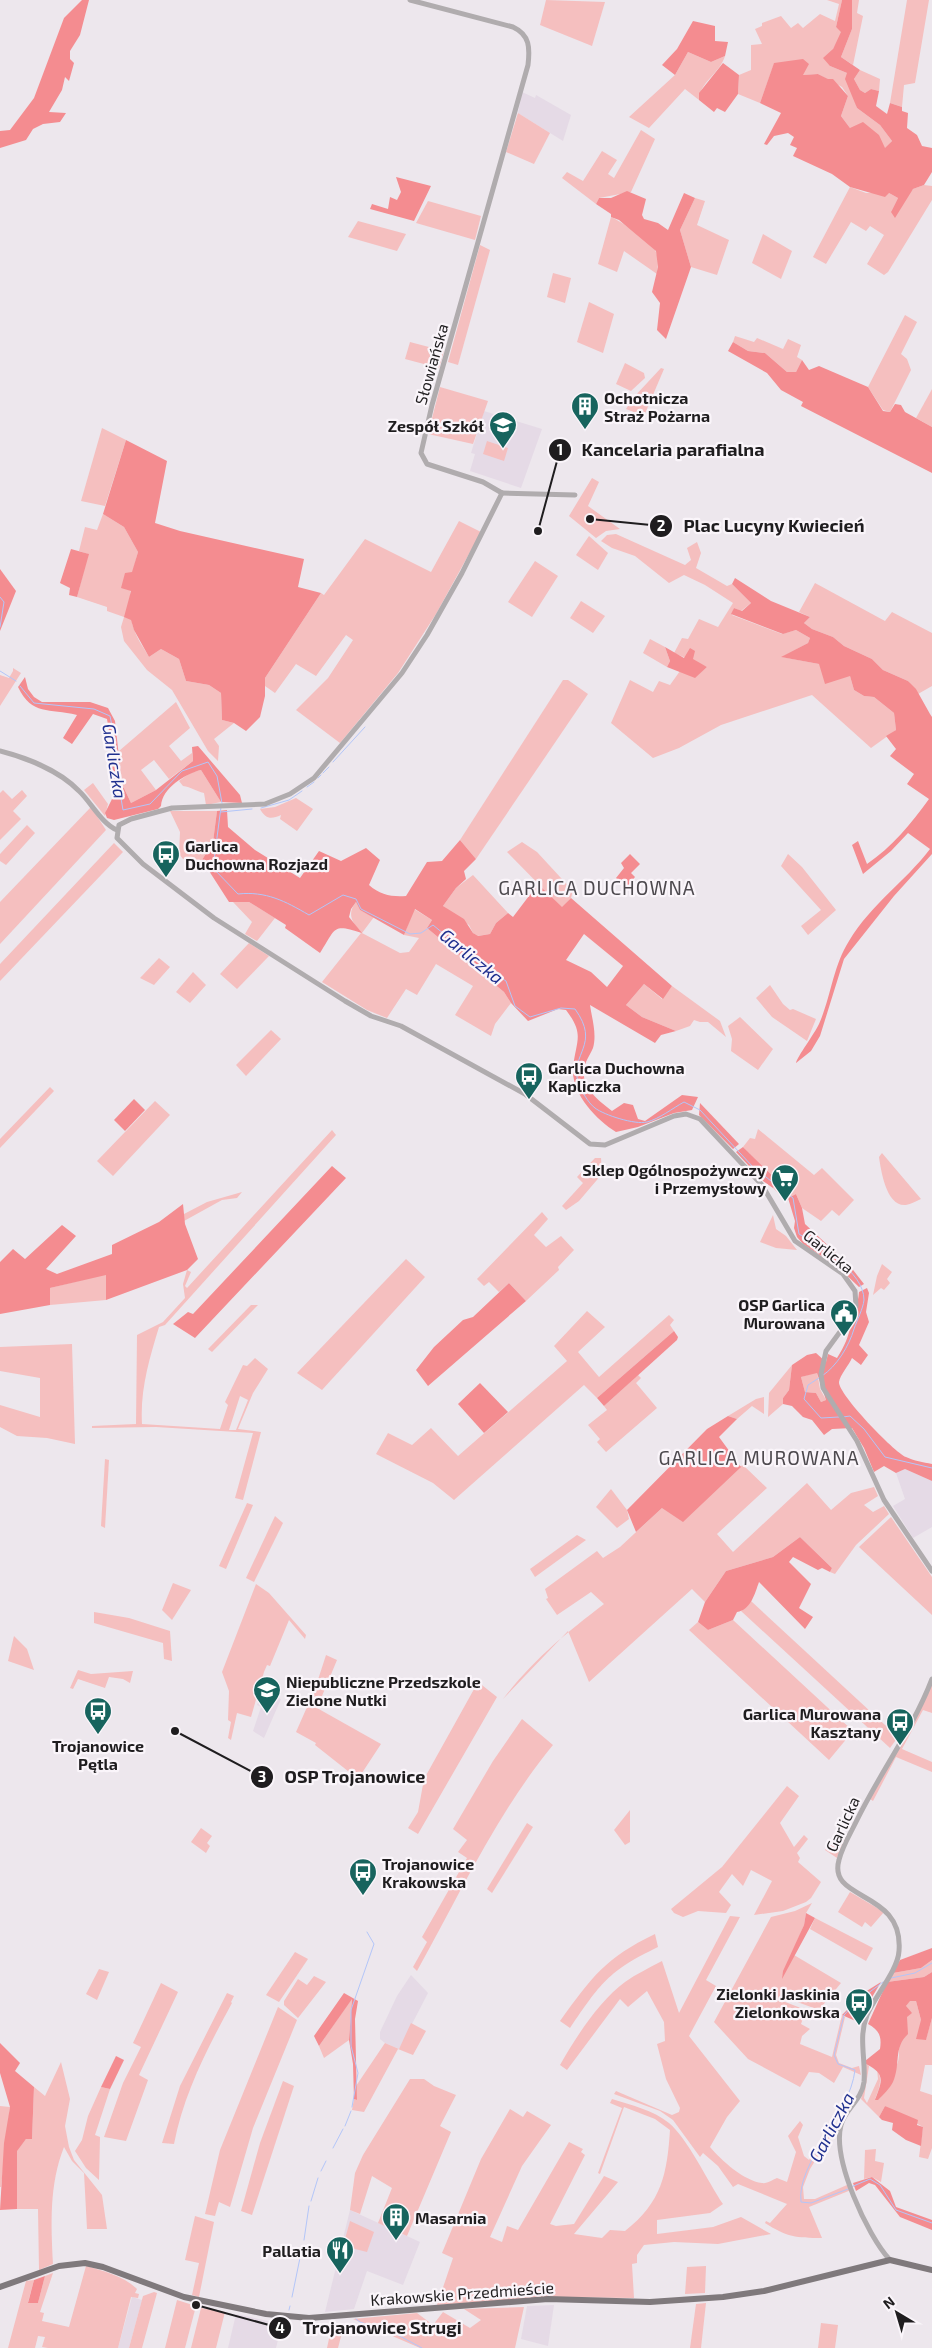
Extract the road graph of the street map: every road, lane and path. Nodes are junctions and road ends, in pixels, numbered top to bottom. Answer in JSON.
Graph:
{"nodes":[{"id":1,"x":410,"y":0,"type":"edge"},
{"id":2,"x":502,"y":493,"type":"junction"},
{"id":3,"x":575,"y":495,"type":"dead end"},
{"id":4,"x":0,"y":751,"type":"edge"},
{"id":5,"x":117,"y":830,"type":"junction"},
{"id":6,"x":932,"y":1571,"type":"edge"},
{"id":7,"x":932,"y":1679,"type":"edge"},
{"id":8,"x":890,"y":2260,"type":"junction"},
{"id":9,"x":932,"y":2270,"type":"edge"},
{"id":10,"x":0,"y":2287,"type":"edge"}],
"edges":[{"from":1,"to":2,"type":"street","name":"Słowiańska"},
{"from":2,"to":3,"type":"street"},
{"from":2,"to":5,"type":"street"},
{"from":4,"to":5,"type":"street"},
{"from":5,"to":6,"type":"street","name":"Garlicka"},
{"from":7,"to":8,"type":"street","name":"Garlicka"},
{"from":8,"to":9,"type":"main road","name":"Krakowskie Przedmieście"},
{"from":8,"to":10,"type":"main road","name":"Krakowskie Przedmieście"}]}
